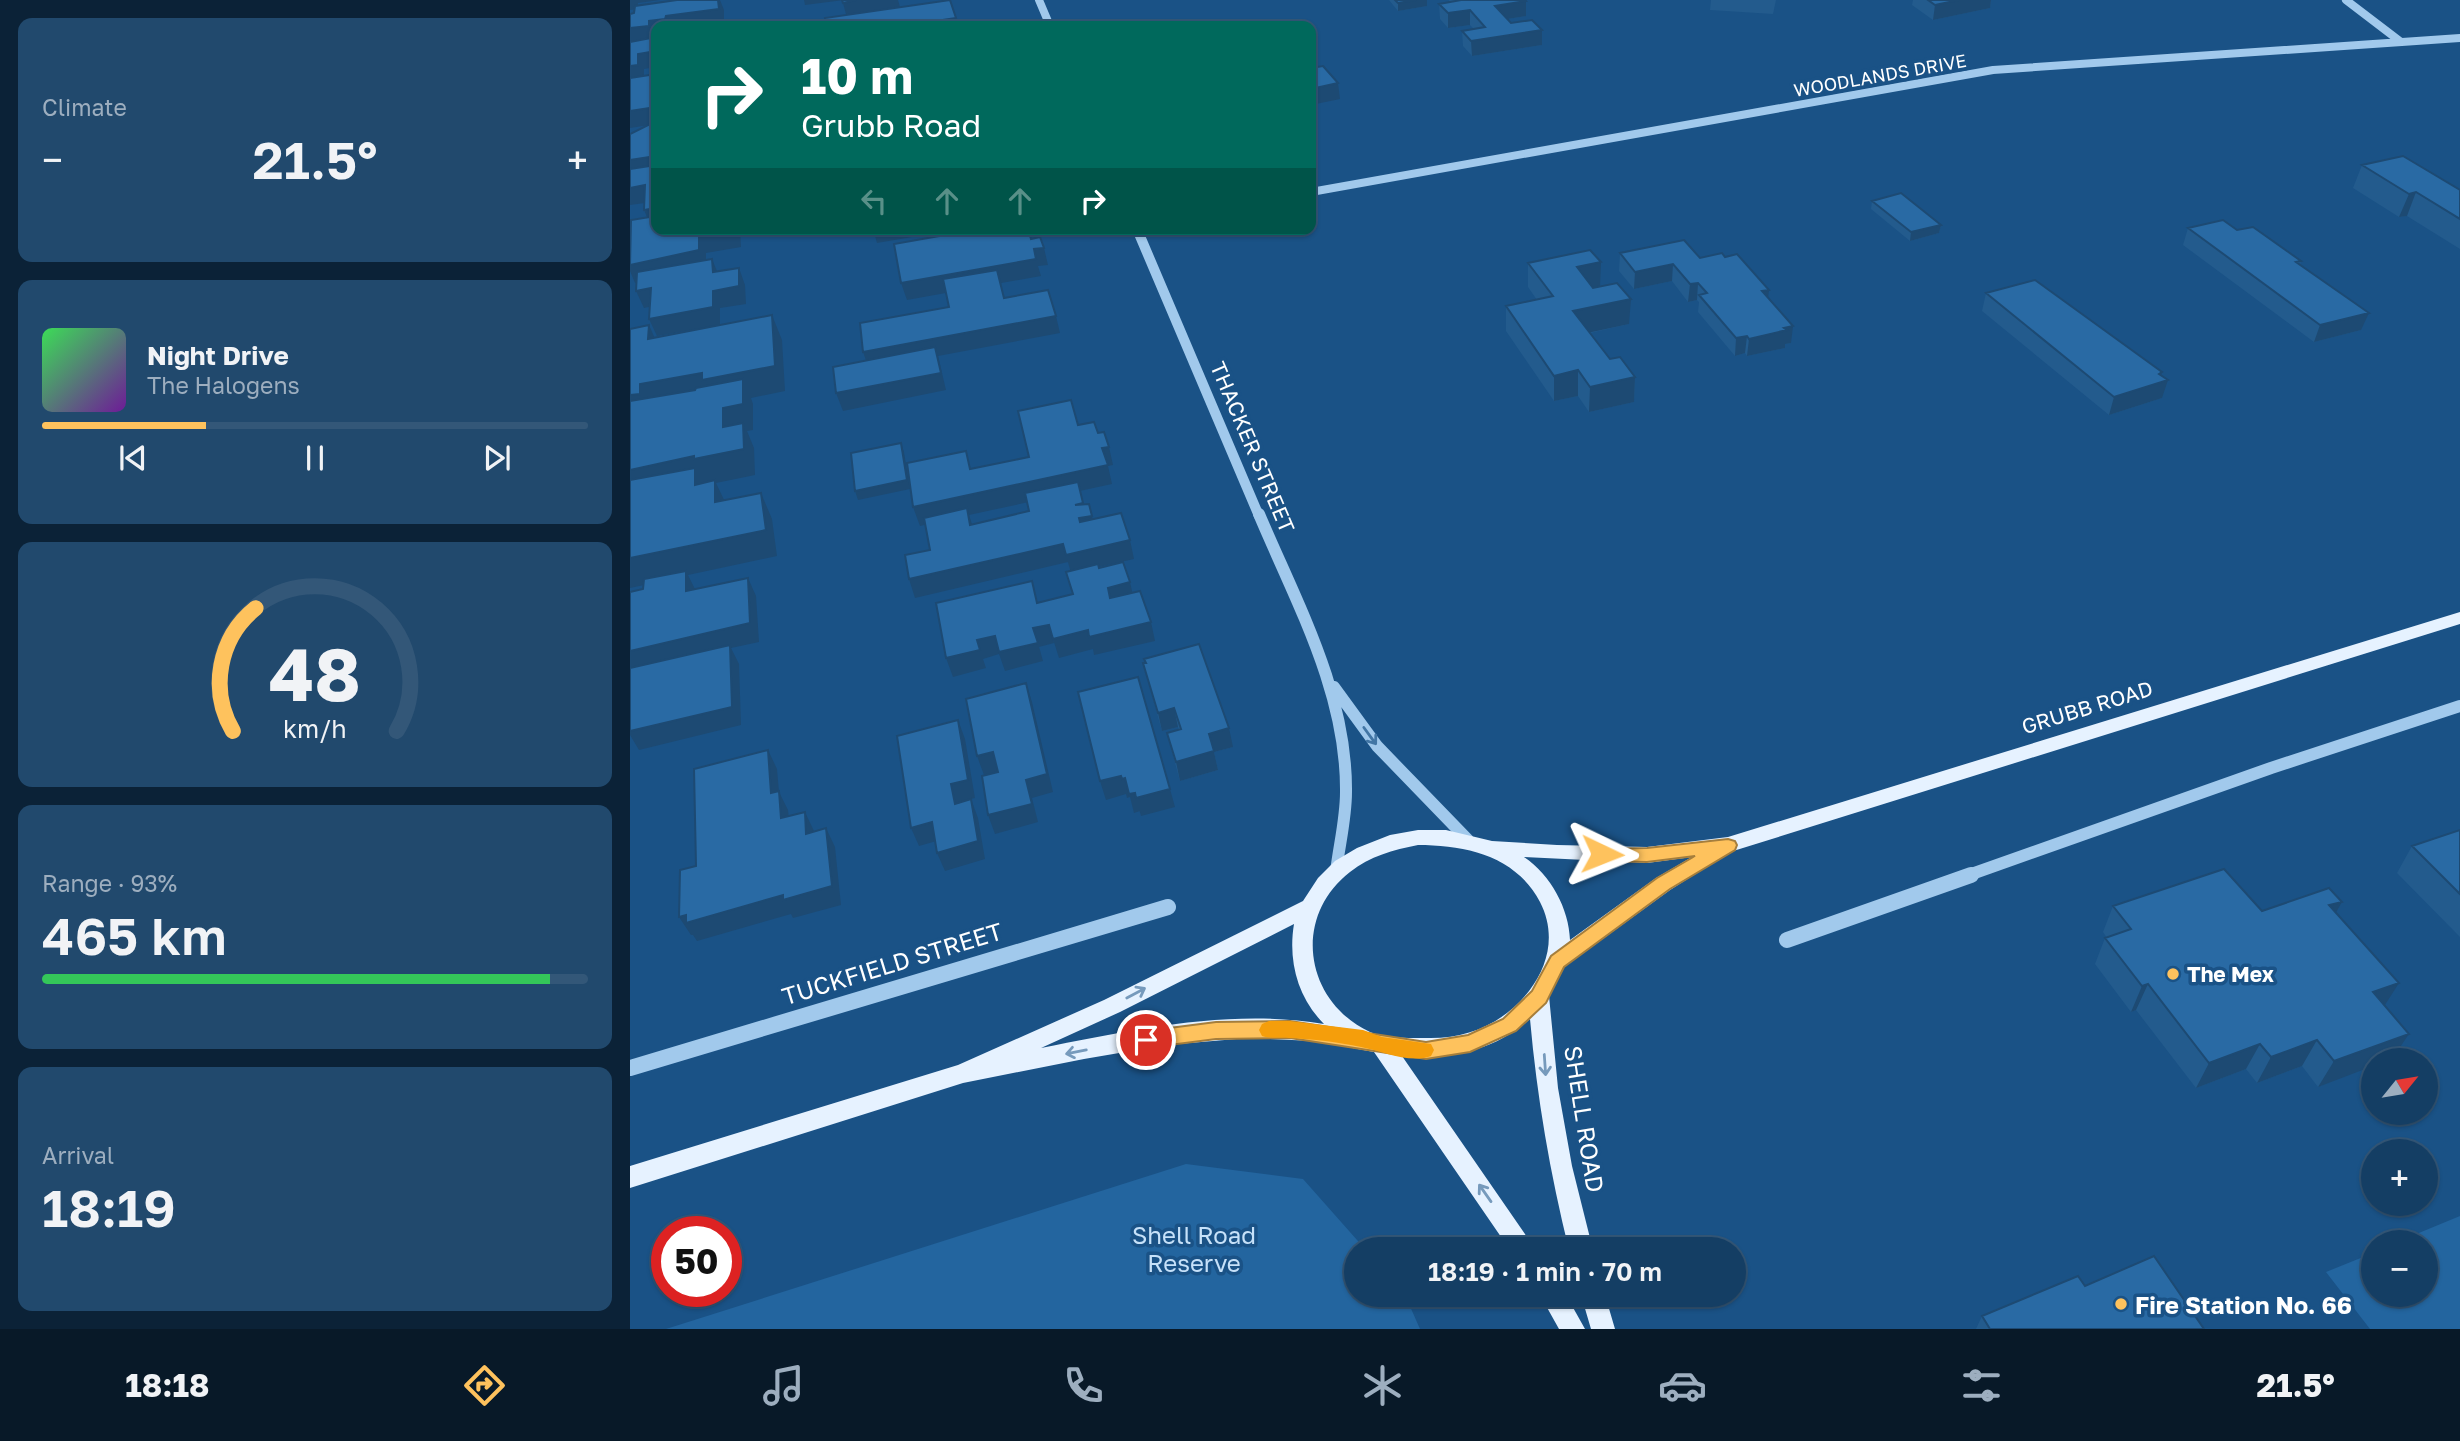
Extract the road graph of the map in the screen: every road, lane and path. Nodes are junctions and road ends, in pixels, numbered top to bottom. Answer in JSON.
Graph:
{"nodes":[{"id":1,"x":1039,"y":0,"type":"edge"},
{"id":2,"x":2346,"y":0,"type":"edge"},
{"id":3,"x":1048,"y":21,"type":"edge"},
{"id":4,"x":2460,"y":38,"type":"edge"},
{"id":5,"x":2401,"y":42,"type":"junction"},
{"id":6,"x":1316,"y":191,"type":"edge"},
{"id":7,"x":1140,"y":235,"type":"edge"},
{"id":8,"x":2460,"y":618,"type":"edge"},
{"id":9,"x":1330,"y":681,"type":"junction"},
{"id":10,"x":2460,"y":706,"type":"edge"},
{"id":11,"x":1468,"y":840,"type":"junction"},
{"id":12,"x":1728,"y":845,"type":"junction"},
{"id":13,"x":1490,"y":846,"type":"junction"},
{"id":14,"x":1336,"y":872,"type":"junction"},
{"id":15,"x":1168,"y":907,"type":"dead end"},
{"id":16,"x":1309,"y":908,"type":"junction"},
{"id":17,"x":1787,"y":940,"type":"dead end"},
{"id":18,"x":1557,"y":961,"type":"junction"},
{"id":19,"x":1539,"y":997,"type":"junction"},
{"id":20,"x":1372,"y":1042,"type":"junction"},
{"id":21,"x":630,"y":1068,"type":"edge"},
{"id":22,"x":963,"y":1073,"type":"junction"},
{"id":23,"x":630,"y":1177,"type":"edge"},
{"id":24,"x":1514,"y":1237,"type":"edge"},
{"id":25,"x":1578,"y":1237,"type":"edge"},
{"id":26,"x":1559,"y":1307,"type":"edge"},
{"id":27,"x":1597,"y":1307,"type":"edge"},
{"id":28,"x":1573,"y":1329,"type":"edge"},
{"id":29,"x":1603,"y":1329,"type":"edge"}],
"edges":[{"from":1,"to":3,"type":"street"},
{"from":2,"to":5,"type":"street"},
{"from":4,"to":5,"type":"street","name":"WOODLANDS DRIVE"},
{"from":5,"to":6,"type":"street","name":"WOODLANDS DRIVE"},
{"from":7,"to":9,"type":"street","name":"THACKER STREET"},
{"from":8,"to":12,"type":"main road","name":"GRUBB ROAD"},
{"from":9,"to":11,"type":"street","name":"THACKER STREET","one_way":true},
{"from":9,"to":14,"type":"street","name":"THACKER STREET"},
{"from":10,"to":17,"type":"street"},
{"from":11,"to":13,"type":"main road"},
{"from":11,"to":14,"type":"main road"},
{"from":12,"to":13,"type":"main road","name":"GRUBB ROAD"},
{"from":12,"to":18,"type":"main road","name":"GRUBB ROAD"},
{"from":13,"to":18,"type":"main road"},
{"from":14,"to":16,"type":"main road"},
{"from":15,"to":21,"type":"street","name":"TUCKFIELD STREET"},
{"from":16,"to":20,"type":"main road"},
{"from":22,"to":16,"type":"main road","one_way":true},
{"from":18,"to":19,"type":"main road"},
{"from":19,"to":20,"type":"main road"},
{"from":19,"to":25,"type":"main road","name":"SHELL ROAD","one_way":true},
{"from":20,"to":22,"type":"main road","one_way":true},
{"from":24,"to":20,"type":"main road","one_way":true},
{"from":22,"to":23,"type":"main road"},
{"from":26,"to":28,"type":"main road"},
{"from":27,"to":29,"type":"main road"}]}
